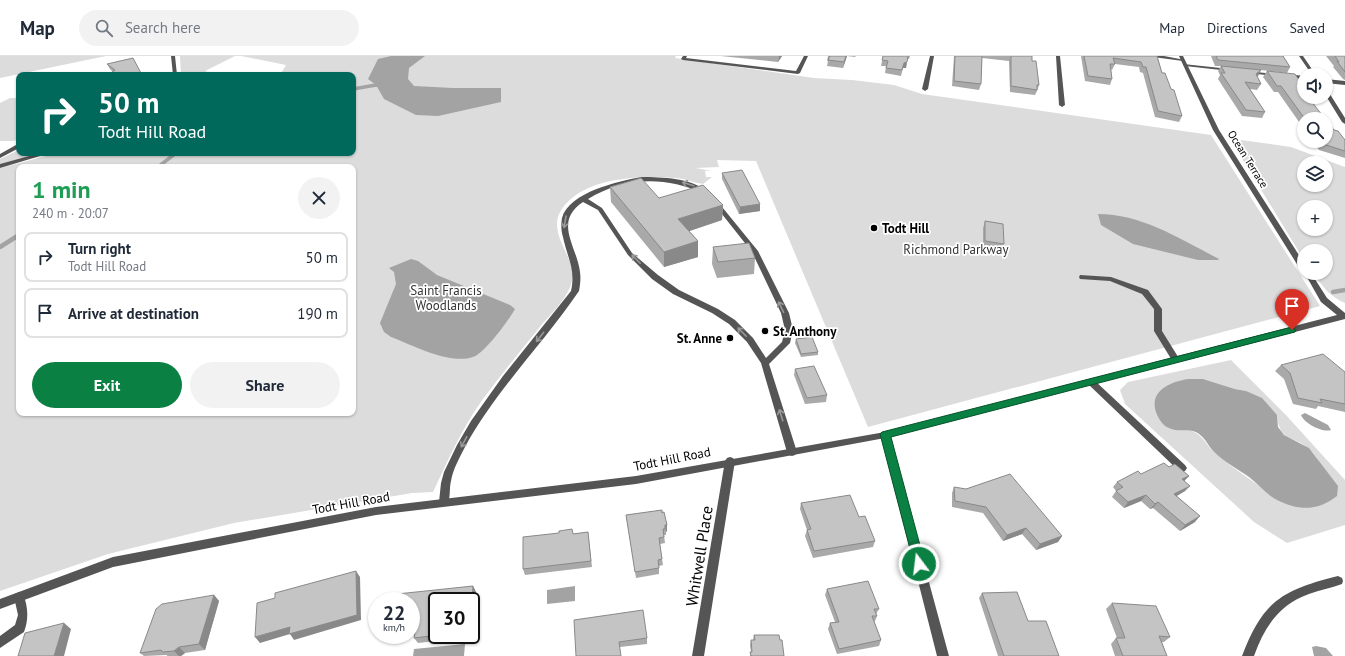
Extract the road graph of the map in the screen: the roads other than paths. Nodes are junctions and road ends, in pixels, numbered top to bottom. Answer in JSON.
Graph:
{"nodes":[{"id":1,"x":173,"y":56,"type":"edge"},
{"id":2,"x":806,"y":56,"type":"edge"},
{"id":3,"x":932,"y":56,"type":"edge"},
{"id":4,"x":1058,"y":56,"type":"edge"},
{"id":5,"x":1153,"y":56,"type":"edge"},
{"id":6,"x":1302,"y":56,"type":"edge"},
{"id":7,"x":684,"y":57,"type":"edge"},
{"id":8,"x":1183,"y":60,"type":"edge"},
{"id":9,"x":1310,"y":68,"type":"edge"},
{"id":10,"x":1236,"y":71,"type":"edge"},
{"id":11,"x":175,"y":72,"type":"edge"},
{"id":12,"x":1244,"y":72,"type":"edge"},
{"id":13,"x":1297,"y":77,"type":"edge"},
{"id":14,"x":1333,"y":82,"type":"edge"},
{"id":15,"x":1345,"y":83,"type":"edge"},
{"id":16,"x":925,"y":89,"type":"dead end"},
{"id":17,"x":1333,"y":103,"type":"edge"},
{"id":18,"x":1062,"y":105,"type":"dead end"},
{"id":19,"x":1345,"y":122,"type":"edge"},
{"id":20,"x":16,"y":147,"type":"edge"},
{"id":21,"x":0,"y":156,"type":"edge"},
{"id":22,"x":36,"y":156,"type":"edge"},
{"id":23,"x":0,"y":166,"type":"edge"},
{"id":24,"x":582,"y":199,"type":"junction"},
{"id":25,"x":1297,"y":258,"type":"edge"},
{"id":26,"x":1083,"y":277,"type":"dead end"},
{"id":27,"x":1311,"y":280,"type":"edge"},
{"id":28,"x":1344,"y":317,"type":"edge"},
{"id":29,"x":1176,"y":360,"type":"junction"},
{"id":30,"x":765,"y":363,"type":"junction"},
{"id":31,"x":1091,"y":382,"type":"junction"},
{"id":32,"x":886,"y":434,"type":"junction"},
{"id":33,"x":792,"y":452,"type":"junction"},
{"id":34,"x":730,"y":461,"type":"junction"},
{"id":35,"x":1182,"y":468,"type":"edge"},
{"id":36,"x":444,"y":502,"type":"junction"},
{"id":37,"x":1338,"y":581,"type":"dead end"},
{"id":38,"x":19,"y":597,"type":"junction"},
{"id":39,"x":0,"y":604,"type":"edge"},
{"id":40,"x":0,"y":643,"type":"edge"},
{"id":41,"x":698,"y":656,"type":"edge"},
{"id":42,"x":943,"y":656,"type":"edge"},
{"id":43,"x":1248,"y":656,"type":"edge"}],
"edges":[{"from":1,"to":11,"type":"street"},
{"from":2,"to":7,"type":"street"},
{"from":3,"to":16,"type":"street"},
{"from":4,"to":18,"type":"street"},
{"from":5,"to":8,"type":"street"},
{"from":6,"to":9,"type":"street"},
{"from":8,"to":10,"type":"street"},
{"from":8,"to":25,"type":"street","name":"Ocean Terrace"},
{"from":12,"to":13,"type":"street"},
{"from":14,"to":15,"type":"street"},
{"from":17,"to":19,"type":"street"},
{"from":20,"to":21,"type":"street"},
{"from":22,"to":23,"type":"street"},
{"from":30,"to":24,"type":"street","one_way":true},
{"from":30,"to":24,"type":"street","one_way":true},
{"from":24,"to":36,"type":"street","one_way":true},
{"from":26,"to":29,"type":"street"},
{"from":27,"to":28,"type":"street"},
{"from":28,"to":29,"type":"street","name":"Todt Hill Road"},
{"from":29,"to":31,"type":"street","name":"Todt Hill Road"},
{"from":33,"to":30,"type":"street","one_way":true},
{"from":31,"to":32,"type":"street","name":"Todt Hill Road"},
{"from":31,"to":35,"type":"street"},
{"from":32,"to":33,"type":"street","name":"Todt Hill Road"},
{"from":32,"to":42,"type":"street"},
{"from":33,"to":34,"type":"street","name":"Todt Hill Road"},
{"from":34,"to":36,"type":"street","name":"Todt Hill Road"},
{"from":34,"to":41,"type":"street","name":"Whitwell Place"},
{"from":36,"to":38,"type":"street","name":"Todt Hill Road"},
{"from":37,"to":43,"type":"street"},
{"from":38,"to":39,"type":"street","name":"Todt Hill Road"},
{"from":38,"to":40,"type":"street"}]}
